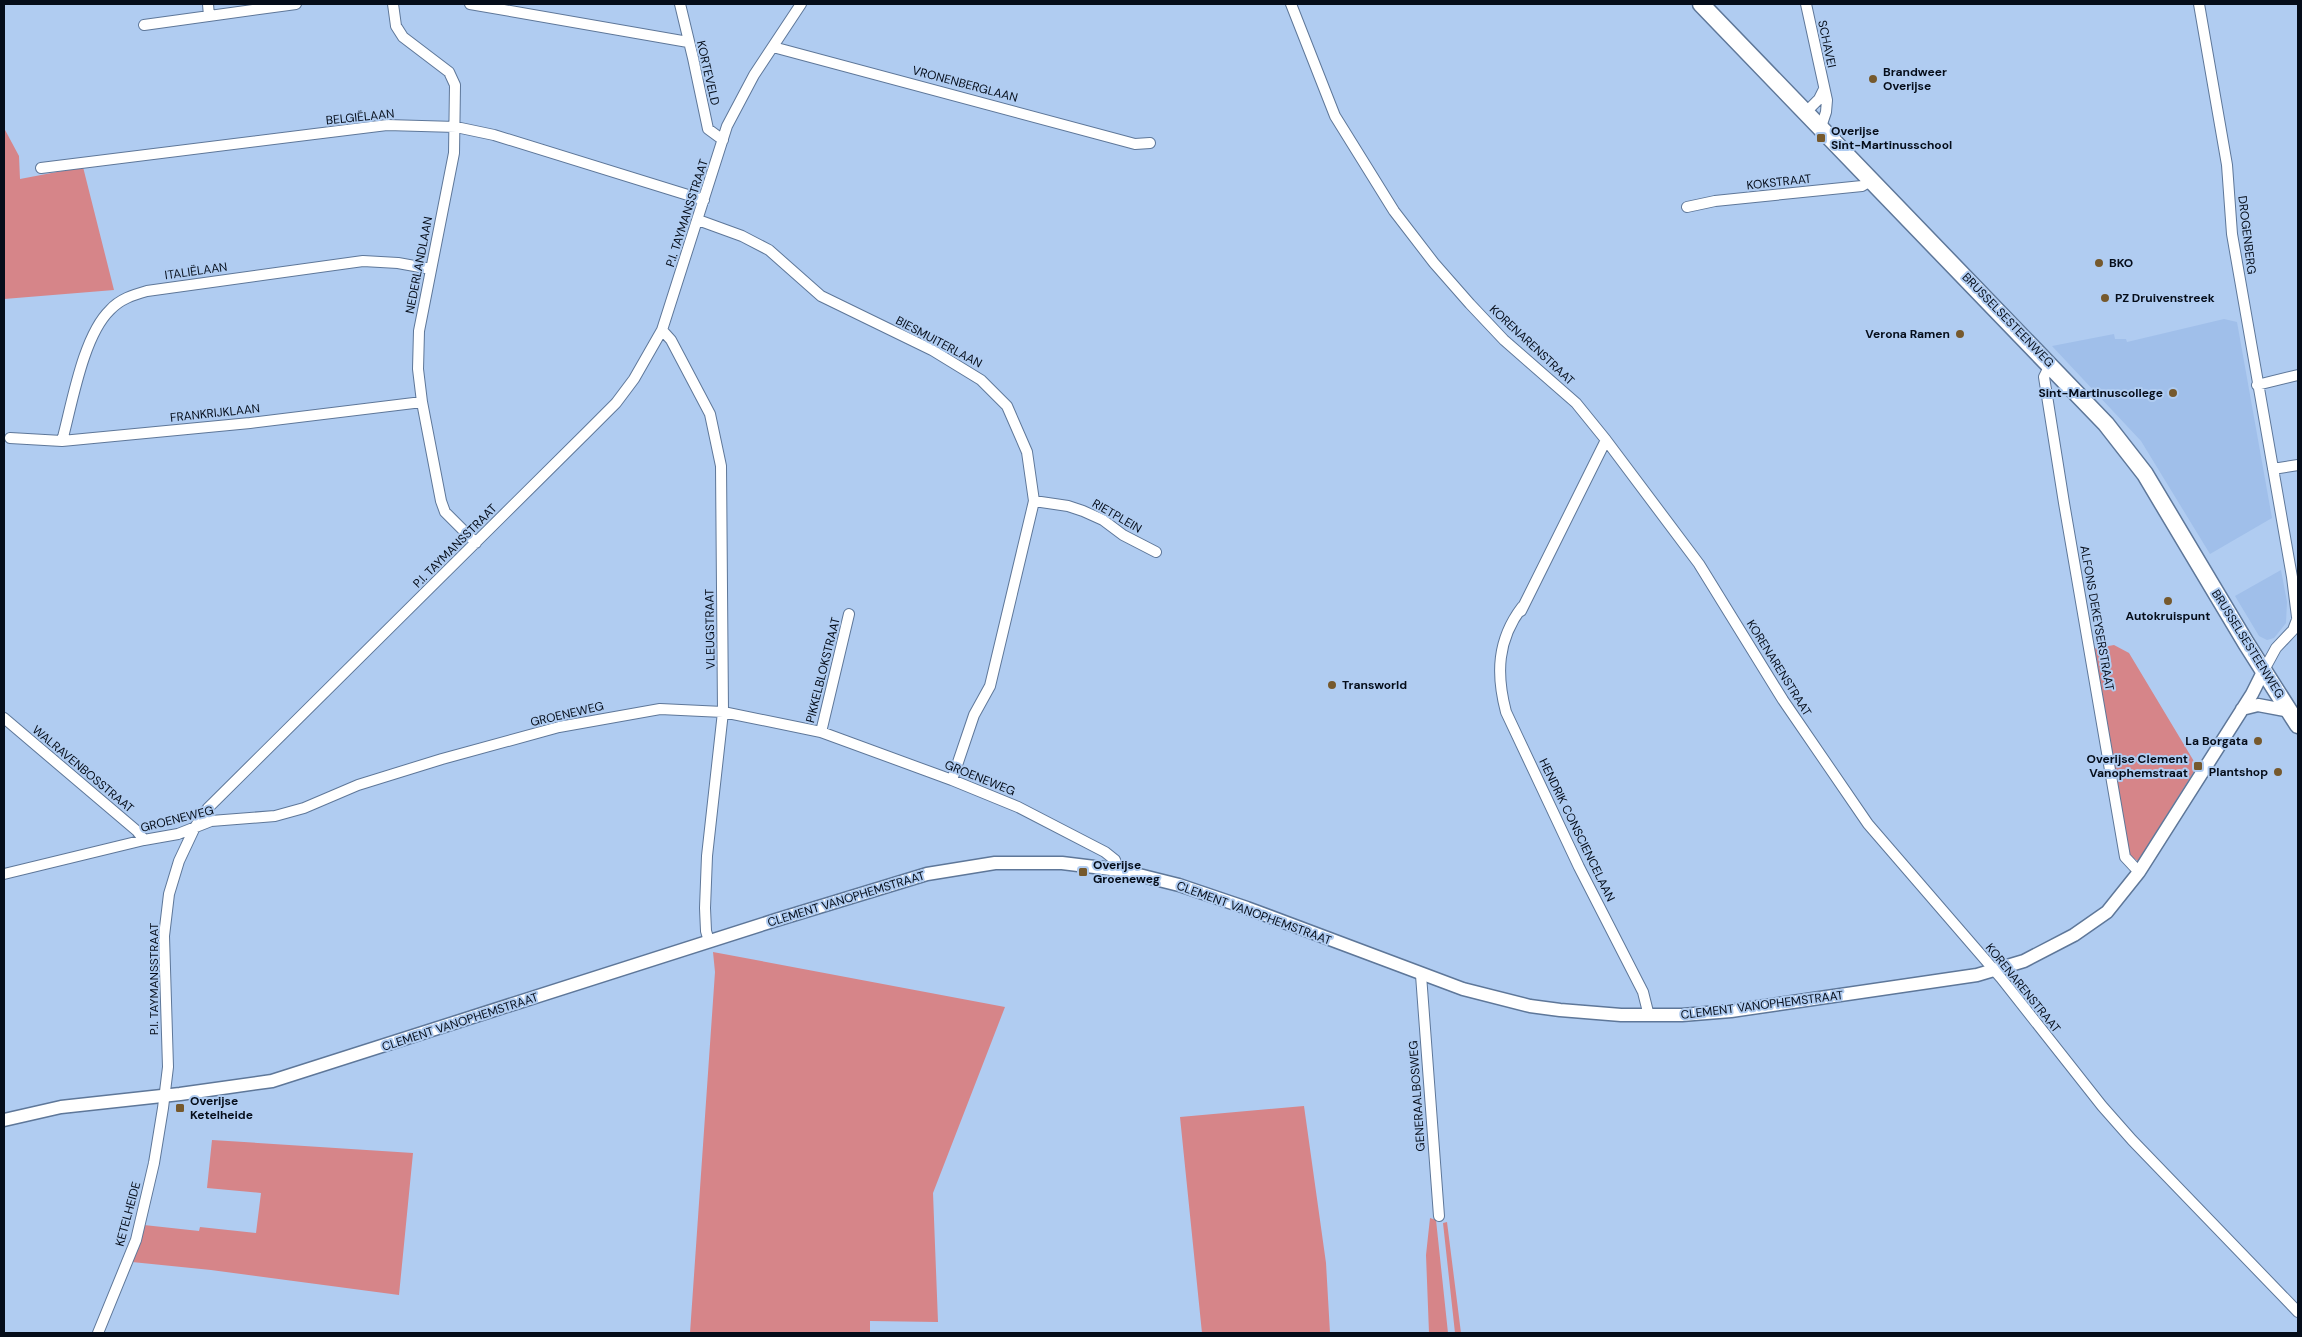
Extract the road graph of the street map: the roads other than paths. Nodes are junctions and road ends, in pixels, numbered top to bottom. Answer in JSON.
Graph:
{"nodes":[{"id":1,"x":208,"y":4,"type":"edge"},
{"id":2,"x":296,"y":4,"type":"edge"},
{"id":3,"x":393,"y":4,"type":"edge"},
{"id":4,"x":470,"y":4,"type":"edge"},
{"id":5,"x":680,"y":4,"type":"edge"},
{"id":6,"x":801,"y":4,"type":"edge"},
{"id":7,"x":1290,"y":4,"type":"edge"},
{"id":8,"x":1701,"y":4,"type":"edge"},
{"id":9,"x":1806,"y":4,"type":"edge"},
{"id":10,"x":2199,"y":4,"type":"edge"},
{"id":11,"x":209,"y":16,"type":"junction"},
{"id":12,"x":144,"y":25,"type":"dead end"},
{"id":13,"x":688,"y":42,"type":"junction"},
{"id":14,"x":773,"y":47,"type":"junction"},
{"id":15,"x":1824,"y":89,"type":"junction"},
{"id":16,"x":1806,"y":112,"type":"junction"},
{"id":17,"x":456,"y":127,"type":"junction"},
{"id":18,"x":1821,"y":127,"type":"junction"},
{"id":19,"x":723,"y":140,"type":"junction"},
{"id":20,"x":1150,"y":143,"type":"dead end"},
{"id":21,"x":40,"y":168,"type":"dead end"},
{"id":22,"x":1872,"y":180,"type":"junction"},
{"id":23,"x":704,"y":200,"type":"junction"},
{"id":24,"x":1687,"y":207,"type":"dead end"},
{"id":25,"x":698,"y":220,"type":"junction"},
{"id":26,"x":431,"y":269,"type":"junction"},
{"id":27,"x":662,"y":330,"type":"junction"},
{"id":28,"x":2050,"y":365,"type":"junction"},
{"id":29,"x":2298,"y":375,"type":"edge"},
{"id":30,"x":2257,"y":385,"type":"junction"},
{"id":31,"x":422,"y":402,"type":"junction"},
{"id":32,"x":10,"y":438,"type":"dead end"},
{"id":33,"x":1606,"y":440,"type":"junction"},
{"id":34,"x":62,"y":441,"type":"junction"},
{"id":35,"x":2298,"y":465,"type":"edge"},
{"id":36,"x":2272,"y":469,"type":"junction"},
{"id":37,"x":1034,"y":501,"type":"junction"},
{"id":38,"x":476,"y":543,"type":"junction"},
{"id":39,"x":1156,"y":552,"type":"dead end"},
{"id":40,"x":850,"y":614,"type":"dead end"},
{"id":41,"x":2298,"y":617,"type":"edge"},
{"id":42,"x":2264,"y":670,"type":"junction"},
{"id":43,"x":2242,"y":709,"type":"junction"},
{"id":44,"x":723,"y":712,"type":"junction"},
{"id":45,"x":4,"y":718,"type":"edge"},
{"id":46,"x":2294,"y":718,"type":"edge"},
{"id":47,"x":821,"y":732,"type":"junction"},
{"id":48,"x":952,"y":780,"type":"junction"},
{"id":49,"x":195,"y":827,"type":"junction"},
{"id":50,"x":144,"y":840,"type":"junction"},
{"id":51,"x":1119,"y":870,"type":"junction"},
{"id":52,"x":2139,"y":872,"type":"junction"},
{"id":53,"x":4,"y":874,"type":"edge"},
{"id":54,"x":709,"y":941,"type":"junction"},
{"id":55,"x":1994,"y":971,"type":"junction"},
{"id":56,"x":1421,"y":975,"type":"junction"},
{"id":57,"x":1649,"y":1016,"type":"junction"},
{"id":58,"x":164,"y":1096,"type":"junction"},
{"id":59,"x":4,"y":1120,"type":"edge"},
{"id":60,"x":1439,"y":1216,"type":"dead end"},
{"id":61,"x":2298,"y":1312,"type":"edge"},
{"id":62,"x":98,"y":1333,"type":"edge"}],
"edges":[{"from":1,"to":11,"type":"street"},
{"from":2,"to":11,"type":"street"},
{"from":3,"to":17,"type":"street","name":"NEDERLANDLAAN"},
{"from":4,"to":13,"type":"street"},
{"from":5,"to":13,"type":"street","name":"KORTEVELD"},
{"from":6,"to":14,"type":"street","name":"P.I. TAYMANSSTRAAT"},
{"from":7,"to":33,"type":"street","name":"KORENARENSTRAAT"},
{"from":8,"to":16,"type":"main road","name":"BRUSSELSESTEENWEG"},
{"from":9,"to":15,"type":"street","name":"SCHAVEI"},
{"from":10,"to":30,"type":"street","name":"DROGENBERG"},
{"from":11,"to":12,"type":"street"},
{"from":13,"to":19,"type":"street","name":"KORTEVELD"},
{"from":14,"to":19,"type":"street","name":"P.I. TAYMANSSTRAAT"},
{"from":14,"to":20,"type":"street","name":"VRONENBERGLAAN"},
{"from":15,"to":16,"type":"street"},
{"from":15,"to":18,"type":"street","name":"SCHAVEI"},
{"from":16,"to":18,"type":"main road","name":"BRUSSELSESTEENWEG"},
{"from":17,"to":21,"type":"street","name":"BELGIËLAAN"},
{"from":17,"to":23,"type":"street","name":"BELGIËLAAN"},
{"from":17,"to":26,"type":"street","name":"NEDERLANDLAAN"},
{"from":18,"to":22,"type":"main road","name":"BRUSSELSESTEENWEG"},
{"from":19,"to":23,"type":"street","name":"P.I. TAYMANSSTRAAT"},
{"from":22,"to":24,"type":"street","name":"KOKSTRAAT"},
{"from":22,"to":28,"type":"main road","name":"BRUSSELSESTEENWEG"},
{"from":23,"to":25,"type":"street","name":"P.I. TAYMANSSTRAAT"},
{"from":25,"to":27,"type":"street","name":"P.I. TAYMANSSTRAAT"},
{"from":25,"to":37,"type":"street","name":"BIESMUITERLAAN"},
{"from":26,"to":31,"type":"street","name":"NEDERLANDLAAN"},
{"from":26,"to":34,"type":"street","name":"ITALIËLAAN"},
{"from":27,"to":38,"type":"street","name":"P.I. TAYMANSSTRAAT"},
{"from":27,"to":44,"type":"street","name":"VLEUGSTRAAT"},
{"from":28,"to":42,"type":"main road","name":"BRUSSELSESTEENWEG"},
{"from":28,"to":52,"type":"street","name":"ALFONS DEKEYSERSTRAAT"},
{"from":29,"to":30,"type":"street"},
{"from":30,"to":36,"type":"street","name":"DROGENBERG"},
{"from":31,"to":34,"type":"street","name":"FRANKRIJKLAAN"},
{"from":31,"to":38,"type":"street","name":"NEDERLANDLAAN"},
{"from":32,"to":34,"type":"street","name":"FRANKRIJKLAAN"},
{"from":33,"to":55,"type":"street","name":"KORENARENSTRAAT"},
{"from":33,"to":57,"type":"street","name":"HENDRIK CONSCIENCELAAN"},
{"from":35,"to":36,"type":"street"},
{"from":36,"to":41,"type":"street","name":"DROGENBERG"},
{"from":37,"to":39,"type":"street","name":"RIETPLEIN"},
{"from":37,"to":48,"type":"street","name":"BIESMUITERLAAN"},
{"from":38,"to":49,"type":"street","name":"P.I. TAYMANSSTRAAT"},
{"from":40,"to":47,"type":"street","name":"PIKKELBLOKSTRAAT"},
{"from":41,"to":42,"type":"street"},
{"from":42,"to":43,"type":"street","name":"CLEMENT VANOPHEMSTRAAT"},
{"from":42,"to":46,"type":"main road","name":"BRUSSELSESTEENWEG"},
{"from":43,"to":46,"type":"street"},
{"from":43,"to":52,"type":"street","name":"CLEMENT VANOPHEMSTRAAT"},
{"from":44,"to":47,"type":"street","name":"GROENEWEG"},
{"from":44,"to":49,"type":"street","name":"GROENEWEG"},
{"from":44,"to":54,"type":"street","name":"VLEUGSTRAAT"},
{"from":45,"to":50,"type":"street","name":"WALRAVENBOSSTRAAT"},
{"from":47,"to":48,"type":"street","name":"GROENEWEG"},
{"from":48,"to":51,"type":"street","name":"GROENEWEG"},
{"from":49,"to":50,"type":"street","name":"GROENEWEG"},
{"from":49,"to":58,"type":"street","name":"P.I. TAYMANSSTRAAT"},
{"from":50,"to":53,"type":"street","name":"GROENEWEG"},
{"from":51,"to":54,"type":"street","name":"CLEMENT VANOPHEMSTRAAT"},
{"from":51,"to":56,"type":"street","name":"CLEMENT VANOPHEMSTRAAT"},
{"from":52,"to":55,"type":"street","name":"CLEMENT VANOPHEMSTRAAT"},
{"from":54,"to":58,"type":"street","name":"CLEMENT VANOPHEMSTRAAT"},
{"from":55,"to":57,"type":"street","name":"CLEMENT VANOPHEMSTRAAT"},
{"from":55,"to":61,"type":"street","name":"KORENARENSTRAAT"},
{"from":56,"to":57,"type":"street","name":"CLEMENT VANOPHEMSTRAAT"},
{"from":56,"to":60,"type":"street","name":"GENERAALBOSWEG"},
{"from":58,"to":59,"type":"street","name":"CLEMENT VANOPHEMSTRAAT"},
{"from":58,"to":62,"type":"street","name":"KETELHEIDE"}]}
